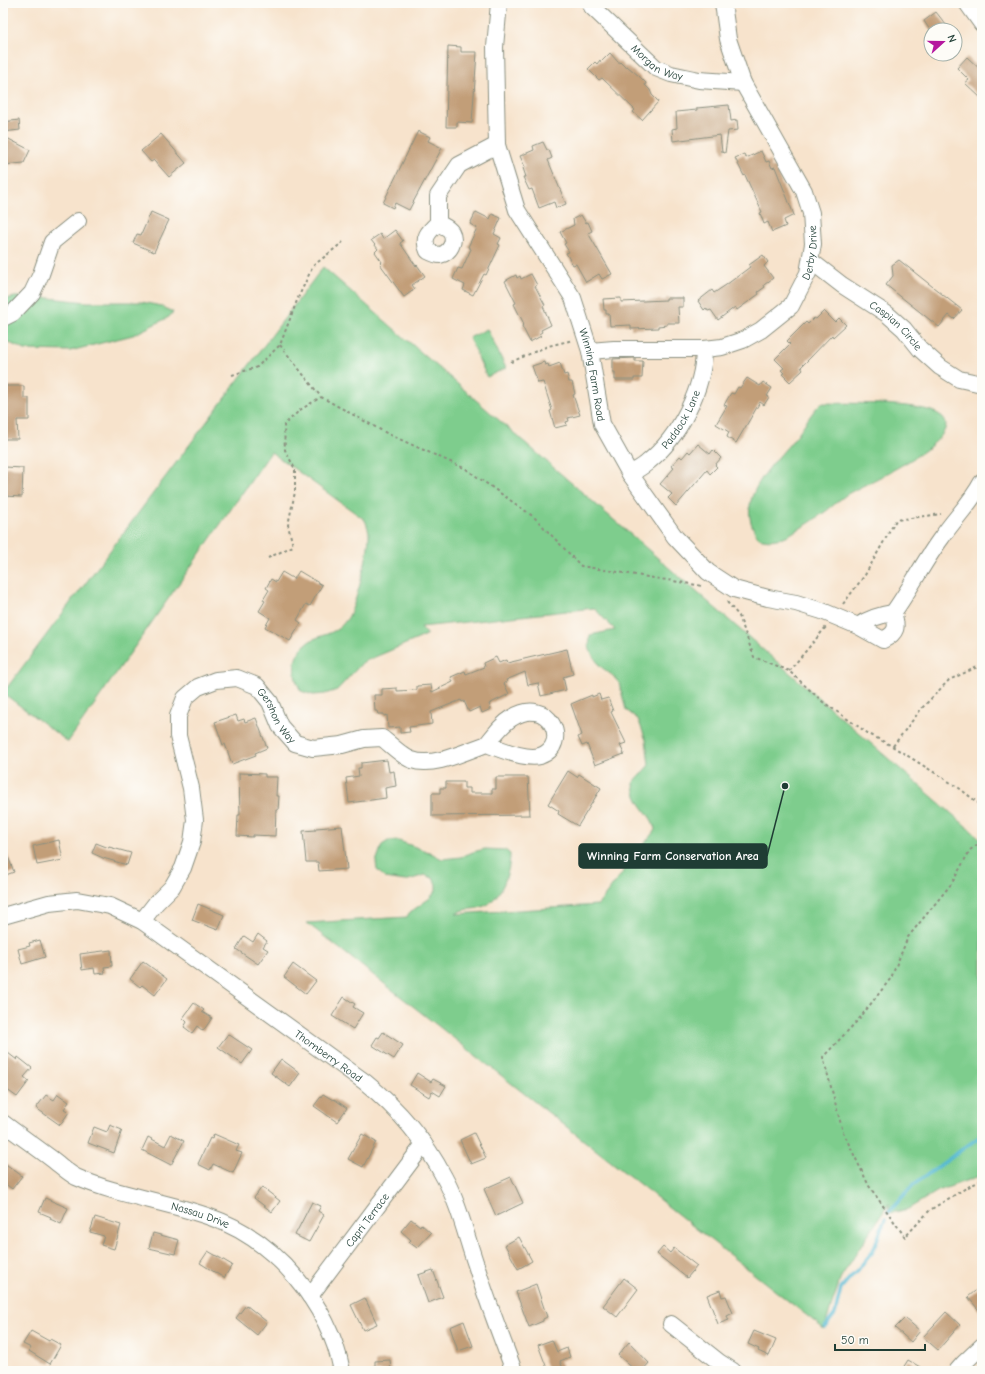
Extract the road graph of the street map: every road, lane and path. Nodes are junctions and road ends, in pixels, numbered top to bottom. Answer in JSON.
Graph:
{"nodes":[{"id":1,"x":499,"y":3,"type":"edge"},
{"id":2,"x":590,"y":3,"type":"edge"},
{"id":3,"x":723,"y":3,"type":"edge"},
{"id":4,"x":967,"y":3,"type":"edge"},
{"id":5,"x":982,"y":24,"type":"edge"},
{"id":6,"x":743,"y":83,"type":"junction"},
{"id":7,"x":497,"y":145,"type":"junction"},
{"id":8,"x":78,"y":221,"type":"dead end"},
{"id":9,"x":438,"y":223,"type":"dead end"},
{"id":10,"x":343,"y":242,"type":"dead end"},
{"id":11,"x":811,"y":262,"type":"junction"},
{"id":12,"x":3,"y":318,"type":"edge"},
{"id":13,"x":588,"y":344,"type":"junction"},
{"id":14,"x":280,"y":345,"type":"junction"},
{"id":15,"x":704,"y":349,"type":"junction"},
{"id":16,"x":510,"y":362,"type":"dead end"},
{"id":17,"x":232,"y":375,"type":"dead end"},
{"id":18,"x":982,"y":384,"type":"edge"},
{"id":19,"x":321,"y":397,"type":"junction"},
{"id":20,"x":630,"y":474,"type":"junction"},
{"id":21,"x":982,"y":482,"type":"edge"},
{"id":22,"x":964,"y":511,"type":"junction"},
{"id":23,"x":268,"y":558,"type":"dead end"},
{"id":24,"x":707,"y":586,"type":"dead end"},
{"id":25,"x":724,"y":599,"type":"dead end"},
{"id":26,"x":893,"y":613,"type":"junction"},
{"id":27,"x":834,"y":616,"type":"junction"},
{"id":28,"x":858,"y":626,"type":"junction"},
{"id":29,"x":982,"y":665,"type":"edge"},
{"id":30,"x":789,"y":671,"type":"junction"},
{"id":31,"x":487,"y":744,"type":"dead end"},
{"id":32,"x":892,"y":746,"type":"junction"},
{"id":33,"x":982,"y":806,"type":"edge"},
{"id":34,"x":982,"y":841,"type":"edge"},
{"id":35,"x":3,"y":916,"type":"edge"},
{"id":36,"x":142,"y":921,"type":"junction"},
{"id":37,"x":3,"y":1123,"type":"edge"},
{"id":38,"x":424,"y":1144,"type":"junction"},
{"id":39,"x":982,"y":1180,"type":"edge"},
{"id":40,"x":310,"y":1296,"type":"junction"},
{"id":41,"x":671,"y":1324,"type":"dead end"},
{"id":42,"x":982,"y":1346,"type":"edge"},
{"id":43,"x":342,"y":1371,"type":"edge"},
{"id":44,"x":514,"y":1371,"type":"edge"},
{"id":45,"x":733,"y":1371,"type":"edge"},
{"id":46,"x":957,"y":1371,"type":"edge"}],
"edges":[{"from":1,"to":7,"type":"street","name":"Winning Farm Road"},
{"from":2,"to":6,"type":"street","name":"Morgan Way"},
{"from":3,"to":6,"type":"street","name":"Derby Drive"},
{"from":4,"to":5,"type":"street"},
{"from":6,"to":11,"type":"street","name":"Derby Drive"},
{"from":7,"to":9,"type":"street"},
{"from":7,"to":13,"type":"street","name":"Winning Farm Road"},
{"from":8,"to":12,"type":"street"},
{"from":10,"to":14,"type":"path"},
{"from":11,"to":15,"type":"street","name":"Derby Drive"},
{"from":11,"to":18,"type":"street","name":"Caspian Circle"},
{"from":13,"to":15,"type":"street","name":"Derby Drive"},
{"from":13,"to":16,"type":"path"},
{"from":13,"to":20,"type":"street","name":"Winning Farm Road"},
{"from":14,"to":17,"type":"path"},
{"from":14,"to":19,"type":"path"},
{"from":15,"to":20,"type":"street","name":"Paddock Lane"},
{"from":19,"to":23,"type":"path"},
{"from":19,"to":24,"type":"path"},
{"from":20,"to":27,"type":"street","name":"Winning Farm Road"},
{"from":21,"to":22,"type":"street"},
{"from":22,"to":26,"type":"street"},
{"from":22,"to":27,"type":"path"},
{"from":25,"to":30,"type":"path"},
{"from":26,"to":28,"type":"street"},
{"from":26,"to":28,"type":"street","name":"Winning Farm Road"},
{"from":27,"to":28,"type":"street","name":"Winning Farm Road"},
{"from":27,"to":30,"type":"path"},
{"from":29,"to":32,"type":"path"},
{"from":30,"to":32,"type":"path"},
{"from":31,"to":36,"type":"street","name":"Gershon Way"},
{"from":32,"to":33,"type":"path"},
{"from":34,"to":39,"type":"path"},
{"from":35,"to":36,"type":"street","name":"Thornberry Road"},
{"from":36,"to":38,"type":"street","name":"Thornberry Road"},
{"from":37,"to":40,"type":"street","name":"Nassau Drive"},
{"from":38,"to":40,"type":"street","name":"Capri Terrace"},
{"from":38,"to":44,"type":"street","name":"Thornberry Road"},
{"from":40,"to":43,"type":"street","name":"Nassau Drive"},
{"from":41,"to":45,"type":"street"},
{"from":42,"to":46,"type":"street"}]}
